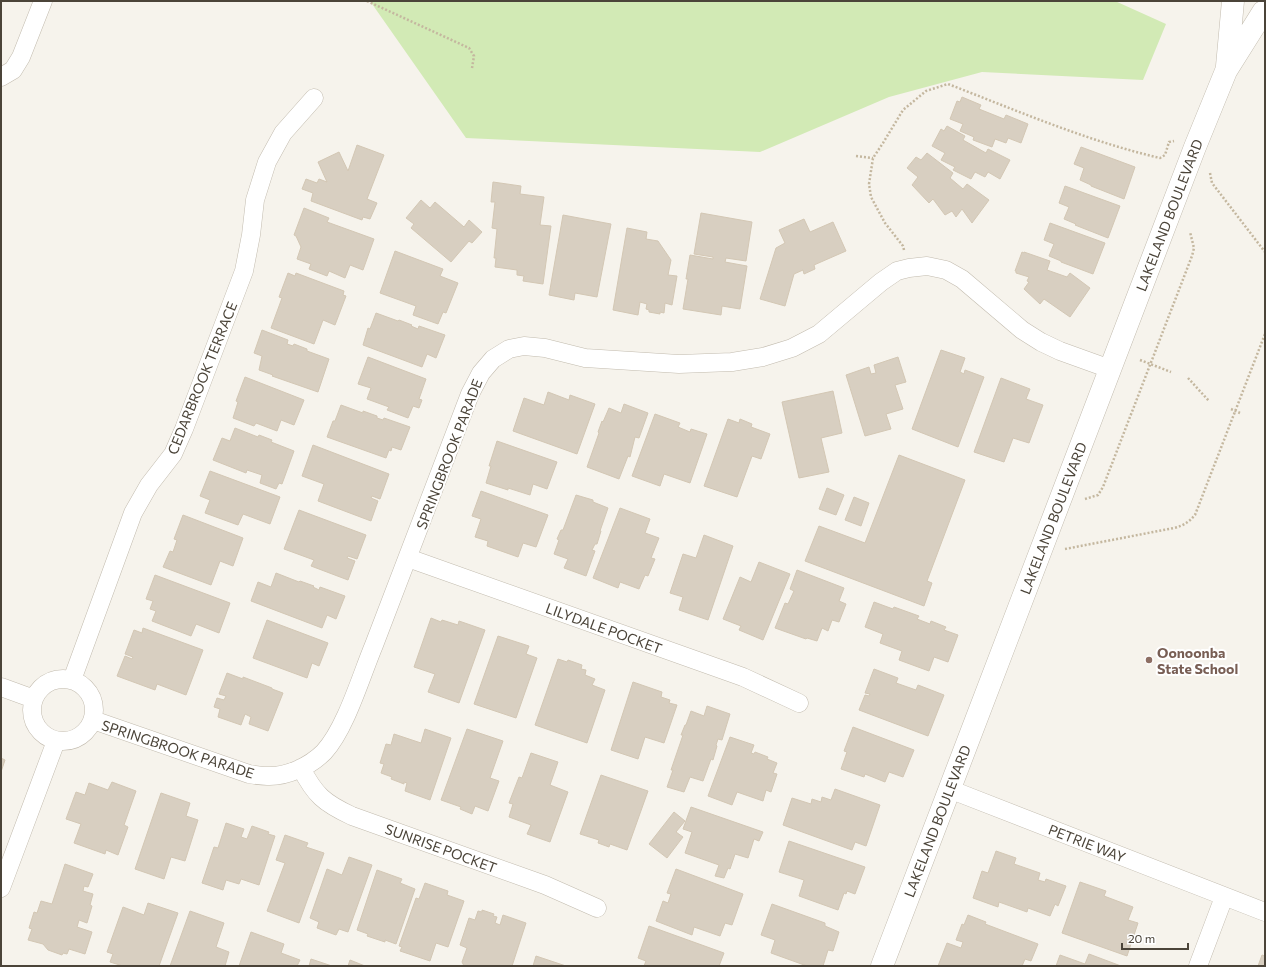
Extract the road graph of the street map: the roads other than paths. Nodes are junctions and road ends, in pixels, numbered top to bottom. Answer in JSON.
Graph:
{"nodes":[{"id":1,"x":43,"y":1,"type":"edge"},
{"id":2,"x":1234,"y":1,"type":"edge"},
{"id":3,"x":1264,"y":11,"type":"edge"},
{"id":4,"x":1226,"y":71,"type":"junction"},
{"id":5,"x":1,"y":77,"type":"edge"},
{"id":6,"x":314,"y":98,"type":"dead end"},
{"id":7,"x":1110,"y":369,"type":"junction"},
{"id":8,"x":408,"y":558,"type":"junction"},
{"id":9,"x":72,"y":680,"type":"junction"},
{"id":10,"x":1,"y":687,"type":"edge"},
{"id":11,"x":34,"y":699,"type":"junction"},
{"id":12,"x":799,"y":703,"type":"dead end"},
{"id":13,"x":93,"y":720,"type":"junction"},
{"id":14,"x":56,"y":741,"type":"junction"},
{"id":15,"x":301,"y":768,"type":"junction"},
{"id":16,"x":949,"y":789,"type":"junction"},
{"id":17,"x":1,"y":888,"type":"edge"},
{"id":18,"x":1224,"y":896,"type":"junction"},
{"id":19,"x":597,"y":908,"type":"dead end"},
{"id":20,"x":1265,"y":912,"type":"edge"},
{"id":21,"x":882,"y":966,"type":"edge"},
{"id":22,"x":1198,"y":966,"type":"edge"}],
"edges":[{"from":1,"to":5,"type":"street"},
{"from":2,"to":3,"type":"street"},
{"from":2,"to":4,"type":"street","name":"LAKELAND BOULEVARD"},
{"from":3,"to":4,"type":"street","name":"LAKELAND BOULEVARD"},
{"from":4,"to":7,"type":"street","name":"LAKELAND BOULEVARD"},
{"from":6,"to":9,"type":"street","name":"CEDARBROOK TERRACE"},
{"from":7,"to":8,"type":"street","name":"SPRINGBROOK PARADE"},
{"from":7,"to":16,"type":"street","name":"LAKELAND BOULEVARD"},
{"from":8,"to":12,"type":"street","name":"LILYDALE POCKET"},
{"from":8,"to":15,"type":"street","name":"SPRINGBROOK PARADE"},
{"from":9,"to":11,"type":"street"},
{"from":9,"to":13,"type":"street"},
{"from":10,"to":11,"type":"street"},
{"from":11,"to":14,"type":"street"},
{"from":13,"to":14,"type":"street"},
{"from":13,"to":15,"type":"street","name":"SPRINGBROOK PARADE"},
{"from":14,"to":17,"type":"street"},
{"from":15,"to":19,"type":"street","name":"SUNRISE POCKET"},
{"from":16,"to":18,"type":"street","name":"PETRIE WAY"},
{"from":16,"to":21,"type":"street","name":"LAKELAND BOULEVARD"},
{"from":18,"to":20,"type":"street","name":"PETRIE WAY"},
{"from":18,"to":22,"type":"street"}]}
